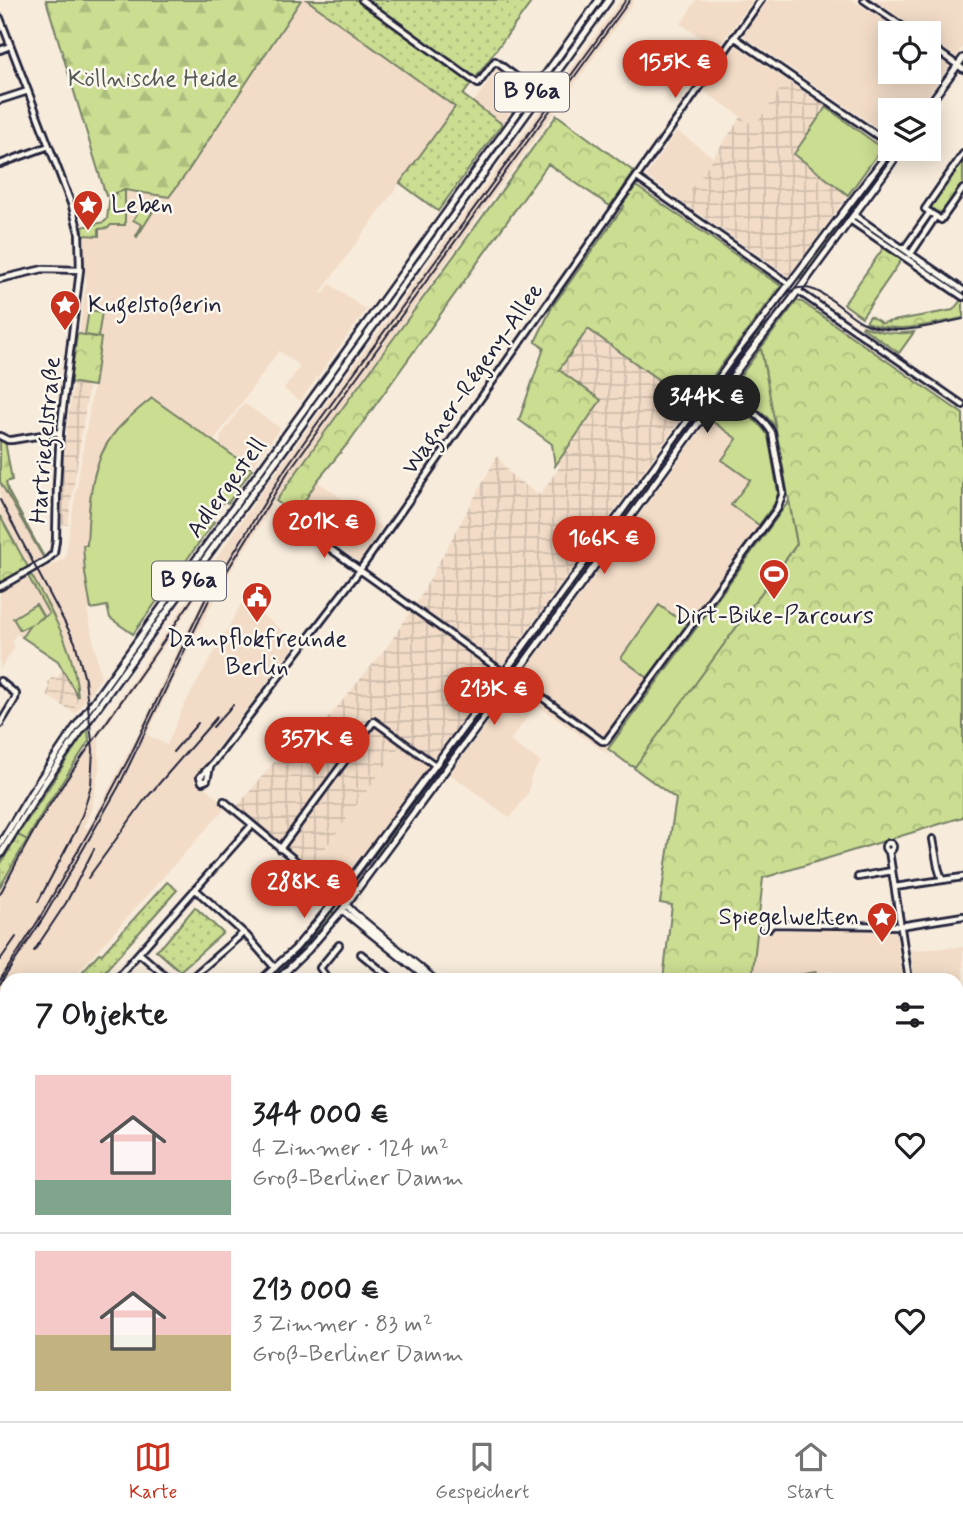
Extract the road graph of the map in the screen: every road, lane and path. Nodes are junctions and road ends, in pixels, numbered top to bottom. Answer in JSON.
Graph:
{"nodes":[{"id":1,"x":362,"y":0,"type":"edge"},
{"id":2,"x":599,"y":0,"type":"edge"},
{"id":3,"x":608,"y":0,"type":"edge"},
{"id":4,"x":761,"y":0,"type":"edge"},
{"id":5,"x":864,"y":0,"type":"edge"},
{"id":6,"x":0,"y":18,"type":"edge"},
{"id":7,"x":895,"y":21,"type":"edge"},
{"id":8,"x":734,"y":37,"type":"junction"},
{"id":9,"x":10,"y":46,"type":"junction"},
{"id":10,"x":0,"y":50,"type":"edge"},
{"id":11,"x":941,"y":54,"type":"edge"},
{"id":12,"x":963,"y":58,"type":"edge"},
{"id":13,"x":960,"y":67,"type":"edge"},
{"id":14,"x":534,"y":90,"type":"junction"},
{"id":15,"x":28,"y":91,"type":"junction"},
{"id":16,"x":935,"y":98,"type":"edge"},
{"id":17,"x":0,"y":100,"type":"edge"},
{"id":18,"x":878,"y":137,"type":"edge"},
{"id":19,"x":49,"y":146,"type":"junction"},
{"id":20,"x":963,"y":154,"type":"edge"},
{"id":21,"x":886,"y":161,"type":"edge"},
{"id":22,"x":888,"y":161,"type":"edge"},
{"id":23,"x":0,"y":164,"type":"edge"},
{"id":24,"x":637,"y":178,"type":"junction"},
{"id":25,"x":963,"y":189,"type":"edge"},
{"id":26,"x":930,"y":212,"type":"junction"},
{"id":27,"x":936,"y":216,"type":"junction"},
{"id":28,"x":852,"y":218,"type":"junction"},
{"id":29,"x":904,"y":249,"type":"junction"},
{"id":30,"x":911,"y":253,"type":"junction"},
{"id":31,"x":901,"y":255,"type":"junction"},
{"id":32,"x":908,"y":259,"type":"junction"},
{"id":33,"x":80,"y":270,"type":"junction"},
{"id":34,"x":406,"y":275,"type":"junction"},
{"id":35,"x":0,"y":279,"type":"edge"},
{"id":36,"x":789,"y":284,"type":"junction"},
{"id":37,"x":963,"y":290,"type":"edge"},
{"id":38,"x":798,"y":291,"type":"junction"},
{"id":39,"x":963,"y":297,"type":"edge"},
{"id":40,"x":722,"y":391,"type":"junction"},
{"id":41,"x":963,"y":405,"type":"edge"},
{"id":42,"x":60,"y":432,"type":"junction"},
{"id":43,"x":0,"y":436,"type":"edge"},
{"id":44,"x":298,"y":528,"type":"dead end"},
{"id":45,"x":360,"y":570,"type":"junction"},
{"id":46,"x":0,"y":587,"type":"edge"},
{"id":47,"x":504,"y":673,"type":"junction"},
{"id":48,"x":514,"y":678,"type":"junction"},
{"id":49,"x":0,"y":681,"type":"edge"},
{"id":50,"x":0,"y":724,"type":"edge"},
{"id":51,"x":77,"y":730,"type":"junction"},
{"id":52,"x":53,"y":760,"type":"junction"},
{"id":53,"x":436,"y":766,"type":"junction"},
{"id":54,"x":210,"y":767,"type":"dead end"},
{"id":55,"x":44,"y":785,"type":"junction"},
{"id":56,"x":224,"y":801,"type":"dead end"},
{"id":57,"x":252,"y":825,"type":"junction"},
{"id":58,"x":933,"y":839,"type":"dead end"},
{"id":59,"x":0,"y":844,"type":"edge"},
{"id":60,"x":280,"y":849,"type":"junction"},
{"id":61,"x":889,"y":851,"type":"dead end"},
{"id":62,"x":0,"y":855,"type":"edge"},
{"id":63,"x":892,"y":871,"type":"junction"},
{"id":64,"x":858,"y":877,"type":"dead end"},
{"id":65,"x":963,"y":877,"type":"edge"},
{"id":66,"x":942,"y":880,"type":"junction"},
{"id":67,"x":895,"y":887,"type":"junction"},
{"id":68,"x":195,"y":889,"type":"junction"},
{"id":69,"x":338,"y":896,"type":"junction"},
{"id":70,"x":344,"y":907,"type":"junction"},
{"id":71,"x":963,"y":916,"type":"edge"},
{"id":72,"x":772,"y":924,"type":"dead end"},
{"id":73,"x":900,"y":926,"type":"junction"},
{"id":74,"x":243,"y":933,"type":"junction"},
{"id":75,"x":339,"y":945,"type":"dead end"},
{"id":76,"x":139,"y":953,"type":"junction"},
{"id":77,"x":361,"y":954,"type":"dead end"},
{"id":78,"x":275,"y":968,"type":"junction"},
{"id":79,"x":121,"y":973,"type":"edge"},
{"id":80,"x":162,"y":973,"type":"edge"},
{"id":81,"x":197,"y":973,"type":"edge"},
{"id":82,"x":269,"y":973,"type":"edge"},
{"id":83,"x":287,"y":973,"type":"edge"},
{"id":84,"x":323,"y":973,"type":"edge"},
{"id":85,"x":384,"y":973,"type":"edge"},
{"id":86,"x":421,"y":973,"type":"edge"},
{"id":87,"x":426,"y":973,"type":"edge"},
{"id":88,"x":908,"y":973,"type":"edge"}],
"edges":[{"from":1,"to":14,"type":"street"},
{"from":2,"to":14,"type":"main road","name":"Adlergestell","number":"B 96a"},
{"from":3,"to":34,"type":"main road","name":"Adlergestell","number":"B 96a"},
{"from":4,"to":8,"type":"street","name":"Wagner-Régeny-Allee"},
{"from":5,"to":7,"type":"street"},
{"from":6,"to":9,"type":"street","name":"Hartriegelstraße"},
{"from":8,"to":18,"type":"street"},
{"from":8,"to":24,"type":"street","name":"Wagner-Régeny-Allee"},
{"from":9,"to":10,"type":"street"},
{"from":9,"to":15,"type":"street","name":"Hartriegelstraße"},
{"from":11,"to":13,"type":"street"},
{"from":12,"to":13,"type":"main road"},
{"from":13,"to":16,"type":"main road"},
{"from":14,"to":34,"type":"main road","name":"Adlergestell","number":"B 96a"},
{"from":15,"to":17,"type":"street"},
{"from":15,"to":19,"type":"street","name":"Hartriegelstraße"},
{"from":19,"to":23,"type":"street"},
{"from":19,"to":33,"type":"street","name":"Hartriegelstraße"},
{"from":20,"to":26,"type":"street"},
{"from":21,"to":36,"type":"main road"},
{"from":22,"to":28,"type":"main road"},
{"from":24,"to":36,"type":"street"},
{"from":24,"to":45,"type":"street","name":"Wagner-Régeny-Allee"},
{"from":25,"to":27,"type":"street"},
{"from":26,"to":27,"type":"street"},
{"from":26,"to":29,"type":"street"},
{"from":27,"to":30,"type":"street"},
{"from":28,"to":29,"type":"street"},
{"from":28,"to":31,"type":"street"},
{"from":28,"to":38,"type":"main road"},
{"from":29,"to":30,"type":"street"},
{"from":29,"to":31,"type":"street"},
{"from":30,"to":32,"type":"street"},
{"from":30,"to":37,"type":"street"},
{"from":31,"to":32,"type":"street"},
{"from":32,"to":39,"type":"street"},
{"from":33,"to":35,"type":"street"},
{"from":33,"to":42,"type":"street","name":"Hartriegelstraße"},
{"from":34,"to":51,"type":"main road","name":"Adlergestell","number":"B 96a"},
{"from":36,"to":38,"type":"main road"},
{"from":36,"to":47,"type":"main road"},
{"from":38,"to":40,"type":"main road"},
{"from":38,"to":41,"type":"street"},
{"from":40,"to":48,"type":"main road"},
{"from":40,"to":48,"type":"street"},
{"from":42,"to":43,"type":"street"},
{"from":42,"to":46,"type":"street","name":"Hartriegelstraße"},
{"from":44,"to":45,"type":"street"},
{"from":45,"to":47,"type":"street"},
{"from":45,"to":54,"type":"street","name":"Wagner-Régeny-Allee"},
{"from":47,"to":48,"type":"street"},
{"from":47,"to":53,"type":"main road"},
{"from":48,"to":70,"type":"main road"},
{"from":49,"to":50,"type":"street"},
{"from":51,"to":52,"type":"main road","number":"B 96a"},
{"from":51,"to":55,"type":"main road","number":"B 96a"},
{"from":52,"to":55,"type":"main road"},
{"from":52,"to":59,"type":"main road","number":"B 96a"},
{"from":53,"to":60,"type":"street"},
{"from":53,"to":69,"type":"main road"},
{"from":55,"to":62,"type":"main road","number":"B 96a"},
{"from":56,"to":57,"type":"street"},
{"from":57,"to":60,"type":"street"},
{"from":57,"to":68,"type":"street"},
{"from":58,"to":66,"type":"street"},
{"from":60,"to":69,"type":"street"},
{"from":61,"to":63,"type":"street"},
{"from":63,"to":64,"type":"street"},
{"from":63,"to":67,"type":"street"},
{"from":65,"to":66,"type":"street"},
{"from":66,"to":67,"type":"street"},
{"from":67,"to":73,"type":"street"},
{"from":68,"to":74,"type":"street"},
{"from":68,"to":76,"type":"street"},
{"from":69,"to":70,"type":"main road"},
{"from":69,"to":78,"type":"main road"},
{"from":70,"to":83,"type":"main road"},
{"from":70,"to":86,"type":"main road"},
{"from":70,"to":87,"type":"main road"},
{"from":71,"to":73,"type":"street"},
{"from":72,"to":73,"type":"street"},
{"from":73,"to":88,"type":"street"},
{"from":74,"to":78,"type":"street"},
{"from":74,"to":81,"type":"street"},
{"from":75,"to":84,"type":"street"},
{"from":76,"to":79,"type":"street"},
{"from":76,"to":80,"type":"street"},
{"from":77,"to":85,"type":"street"},
{"from":78,"to":82,"type":"main road"}]}
